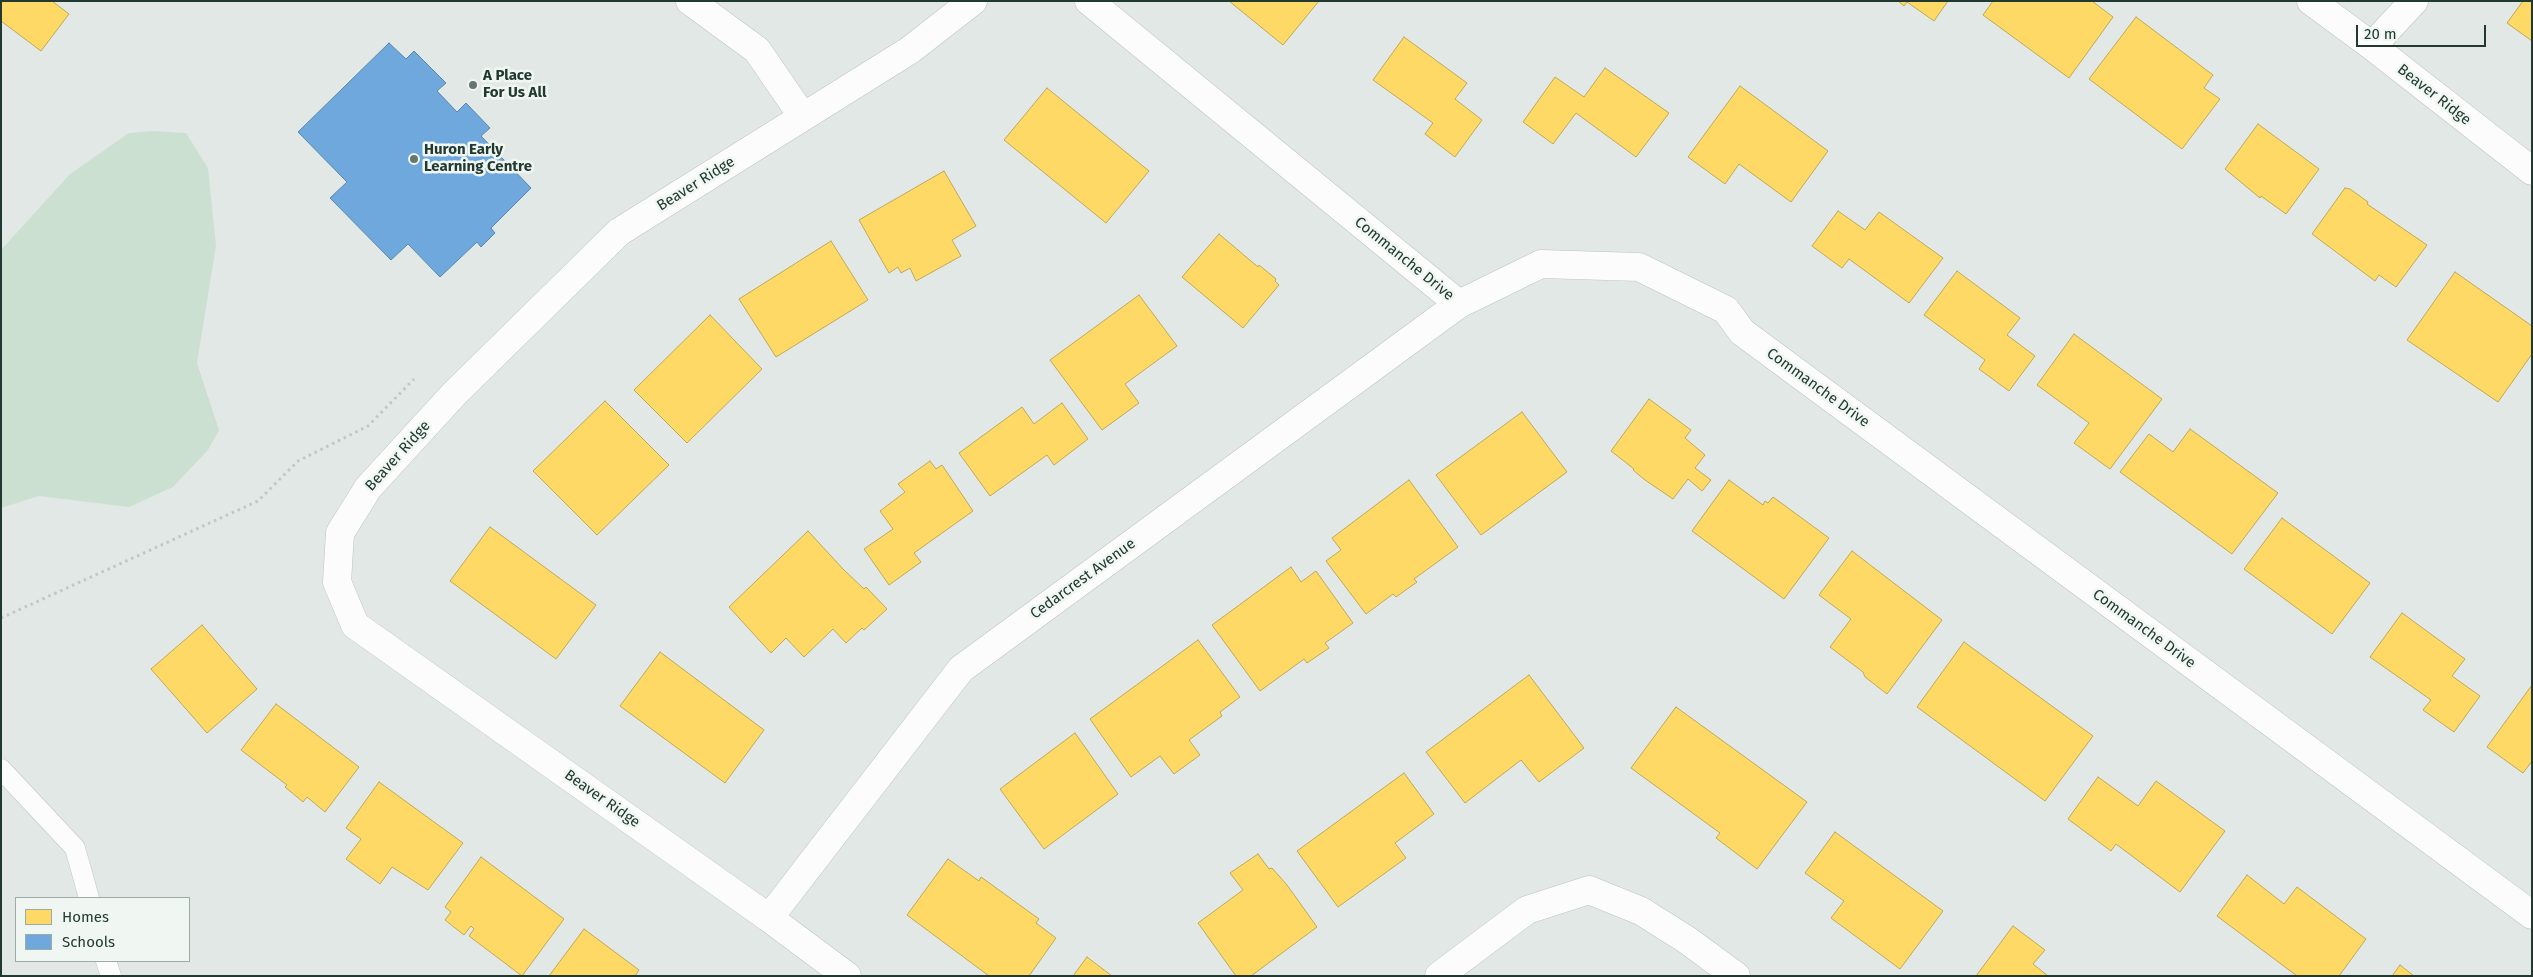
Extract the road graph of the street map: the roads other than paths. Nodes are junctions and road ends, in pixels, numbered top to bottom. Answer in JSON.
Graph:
{"nodes":[{"id":1,"x":690,"y":1,"type":"edge"},
{"id":2,"x":973,"y":1,"type":"edge"},
{"id":3,"x":1089,"y":1,"type":"edge"},
{"id":4,"x":2311,"y":1,"type":"edge"},
{"id":5,"x":2414,"y":1,"type":"edge"},
{"id":6,"x":2372,"y":46,"type":"junction"},
{"id":7,"x":803,"y":116,"type":"junction"},
{"id":8,"x":2532,"y":172,"type":"edge"},
{"id":9,"x":1459,"y":304,"type":"junction"},
{"id":10,"x":1,"y":769,"type":"edge"},
{"id":11,"x":89,"y":897,"type":"edge"},
{"id":12,"x":2532,"y":915,"type":"edge"},
{"id":13,"x":769,"y":918,"type":"junction"},
{"id":14,"x":106,"y":962,"type":"edge"},
{"id":15,"x":111,"y":976,"type":"edge"},
{"id":16,"x":847,"y":976,"type":"edge"},
{"id":17,"x":1439,"y":976,"type":"edge"},
{"id":18,"x":1736,"y":976,"type":"edge"}],
"edges":[{"from":1,"to":7,"type":"street"},
{"from":2,"to":7,"type":"street","name":"Beaver Ridge"},
{"from":3,"to":9,"type":"street","name":"Commanche Drive"},
{"from":4,"to":6,"type":"street","name":"Beaver Ridge"},
{"from":5,"to":6,"type":"street"},
{"from":6,"to":8,"type":"street","name":"Beaver Ridge"},
{"from":7,"to":13,"type":"street","name":"Beaver Ridge"},
{"from":9,"to":12,"type":"street","name":"Commanche Drive"},
{"from":9,"to":13,"type":"street","name":"Cedarcrest Avenue"},
{"from":10,"to":11,"type":"lane"},
{"from":13,"to":16,"type":"street","name":"Beaver Ridge"},
{"from":14,"to":15,"type":"lane"},
{"from":17,"to":18,"type":"street"}]}
